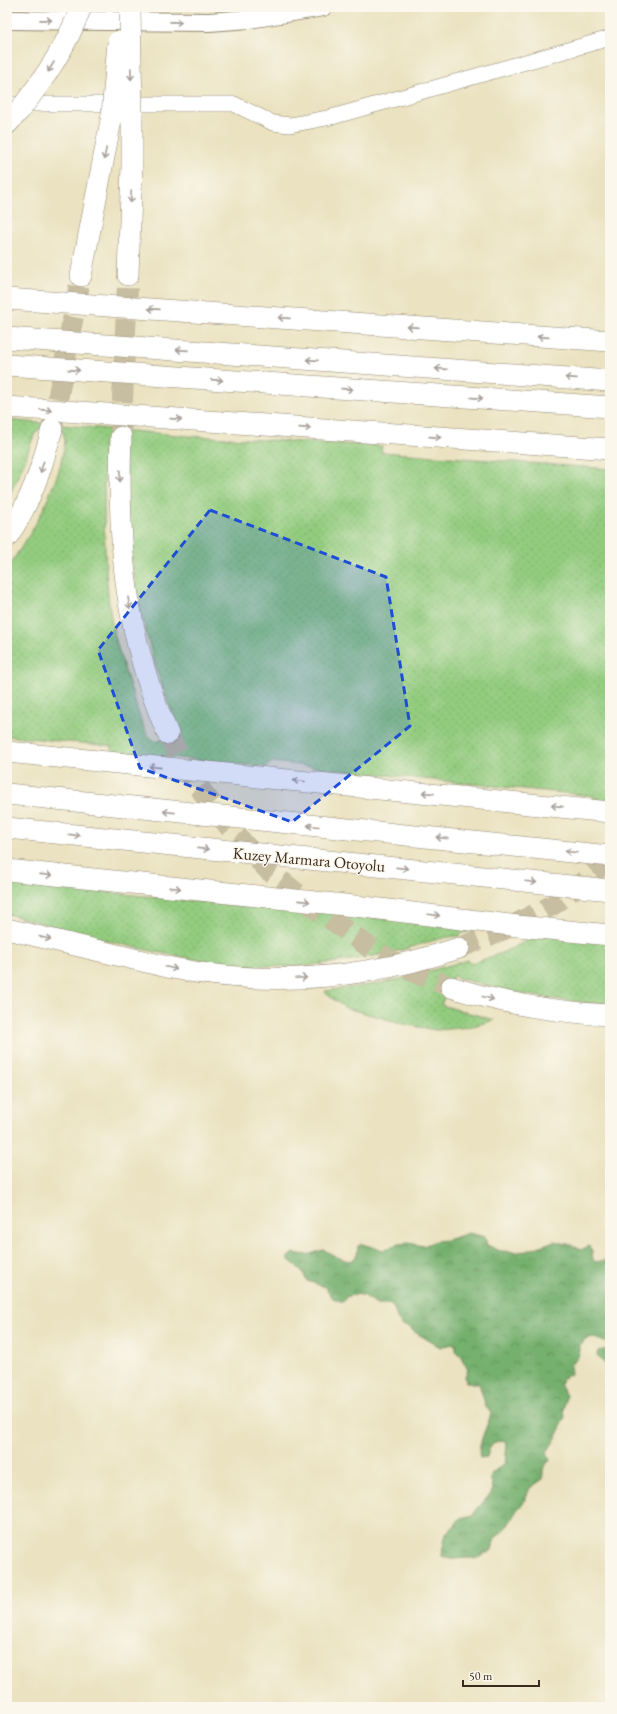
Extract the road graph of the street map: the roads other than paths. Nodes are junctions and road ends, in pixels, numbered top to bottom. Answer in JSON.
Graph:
{"nodes":[{"id":1,"x":81,"y":7,"type":"edge"},
{"id":2,"x":118,"y":7,"type":"edge"},
{"id":3,"x":130,"y":7,"type":"edge"},
{"id":4,"x":323,"y":7,"type":"edge"},
{"id":5,"x":7,"y":20,"type":"edge"},
{"id":6,"x":610,"y":38,"type":"edge"},
{"id":7,"x":11,"y":113,"type":"edge"},
{"id":8,"x":122,"y":116,"type":"junction"},
{"id":9,"x":128,"y":275,"type":"tunnel mouth"},
{"id":10,"x":81,"y":276,"type":"tunnel mouth"},
{"id":11,"x":7,"y":299,"type":"edge"},
{"id":12,"x":7,"y":338,"type":"edge"},
{"id":13,"x":610,"y":341,"type":"edge"},
{"id":14,"x":7,"y":365,"type":"edge"},
{"id":15,"x":610,"y":381,"type":"edge"},
{"id":16,"x":7,"y":406,"type":"edge"},
{"id":17,"x":610,"y":407,"type":"edge"},
{"id":18,"x":52,"y":429,"type":"tunnel mouth"},
{"id":19,"x":121,"y":437,"type":"tunnel mouth"},
{"id":20,"x":610,"y":449,"type":"edge"},
{"id":21,"x":7,"y":537,"type":"edge"},
{"id":22,"x":168,"y":734,"type":"tunnel mouth"},
{"id":23,"x":7,"y":752,"type":"edge"},
{"id":24,"x":7,"y":794,"type":"edge"},
{"id":25,"x":610,"y":812,"type":"edge"},
{"id":26,"x":7,"y":828,"type":"edge"},
{"id":27,"x":610,"y":856,"type":"edge"},
{"id":28,"x":7,"y":870,"type":"edge"},
{"id":29,"x":610,"y":890,"type":"edge"},
{"id":30,"x":7,"y":929,"type":"edge"},
{"id":31,"x":610,"y":935,"type":"edge"},
{"id":32,"x":459,"y":948,"type":"tunnel mouth"},
{"id":33,"x":451,"y":987,"type":"tunnel mouth"},
{"id":34,"x":610,"y":1014,"type":"edge"}],
"edges":[{"from":1,"to":7,"type":"highway","one_way":true,"bridge":true},
{"from":2,"to":8,"type":"highway","bridge":true},
{"from":3,"to":8,"type":"highway","one_way":true,"bridge":true},
{"from":5,"to":4,"type":"main road","one_way":true},
{"from":6,"to":7,"type":"street"},
{"from":8,"to":9,"type":"highway","one_way":true},
{"from":8,"to":10,"type":"highway","one_way":true},
{"from":13,"to":11,"type":"highway","one_way":true},
{"from":15,"to":12,"type":"highway","one_way":true},
{"from":14,"to":17,"type":"highway","one_way":true},
{"from":16,"to":20,"type":"highway","one_way":true},
{"from":18,"to":21,"type":"highway","one_way":true},
{"from":19,"to":22,"type":"highway","one_way":true},
{"from":25,"to":23,"type":"highway","one_way":true},
{"from":27,"to":24,"type":"highway","name":"Kuzey Marmara Otoyolu","one_way":true},
{"from":26,"to":29,"type":"highway","name":"Kuzey Marmara Otoyolu","one_way":true},
{"from":28,"to":31,"type":"highway","one_way":true},
{"from":30,"to":32,"type":"highway","one_way":true},
{"from":33,"to":34,"type":"highway","one_way":true}]}
